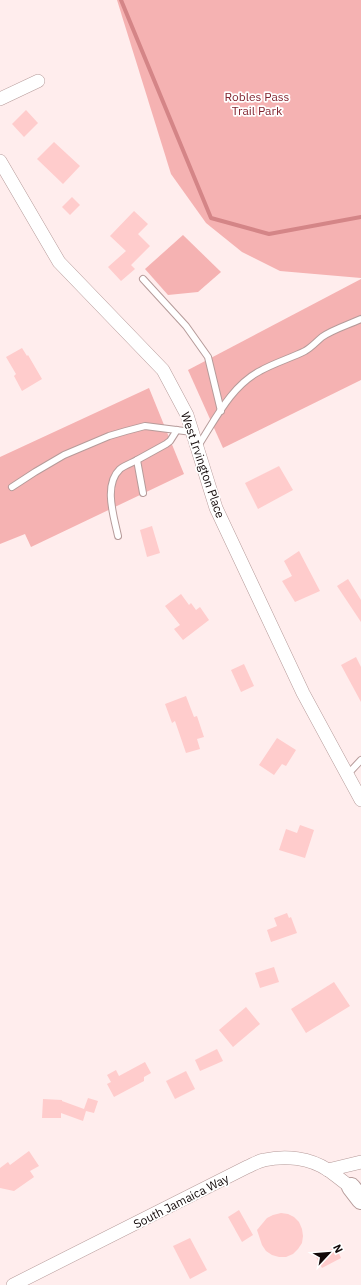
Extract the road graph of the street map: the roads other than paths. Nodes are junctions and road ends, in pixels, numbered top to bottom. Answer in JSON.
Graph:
{"nodes":[{"id":1,"x":38,"y":81,"type":"dead end"},
{"id":2,"x":0,"y":98,"type":"edge"},
{"id":3,"x":0,"y":161,"type":"edge"},
{"id":4,"x":144,"y":278,"type":"dead end"},
{"id":5,"x":361,"y":319,"type":"edge"},
{"id":6,"x":221,"y":412,"type":"junction"},
{"id":7,"x":177,"y":430,"type":"junction"},
{"id":8,"x":193,"y":432,"type":"junction"},
{"id":9,"x":197,"y":447,"type":"junction"},
{"id":10,"x":137,"y":460,"type":"junction"},
{"id":11,"x":12,"y":487,"type":"dead end"},
{"id":12,"x":144,"y":493,"type":"dead end"},
{"id":13,"x":118,"y":536,"type":"dead end"},
{"id":14,"x":361,"y":760,"type":"edge"},
{"id":15,"x":347,"y":775,"type":"junction"},
{"id":16,"x":361,"y":800,"type":"edge"},
{"id":17,"x":361,"y":1162,"type":"edge"},
{"id":18,"x":328,"y":1170,"type":"junction"},
{"id":19,"x":356,"y":1194,"type":"edge"},
{"id":20,"x":13,"y":1285,"type":"edge"}],
"edges":[{"from":1,"to":2,"type":"street"},
{"from":3,"to":8,"type":"street","name":"West Irvington Place"},
{"from":4,"to":6,"type":"lane"},
{"from":5,"to":6,"type":"lane"},
{"from":6,"to":9,"type":"lane"},
{"from":7,"to":8,"type":"lane"},
{"from":7,"to":10,"type":"lane"},
{"from":7,"to":11,"type":"lane"},
{"from":8,"to":9,"type":"street","name":"West Irvington Place"},
{"from":9,"to":15,"type":"street","name":"West Irvington Place"},
{"from":10,"to":12,"type":"lane"},
{"from":10,"to":13,"type":"lane"},
{"from":14,"to":15,"type":"lane"},
{"from":15,"to":16,"type":"street","name":"West Irvington Place"},
{"from":17,"to":18,"type":"street"},
{"from":18,"to":19,"type":"street","name":"South Jamaica Way"},
{"from":18,"to":20,"type":"street","name":"South Jamaica Way"}]}
